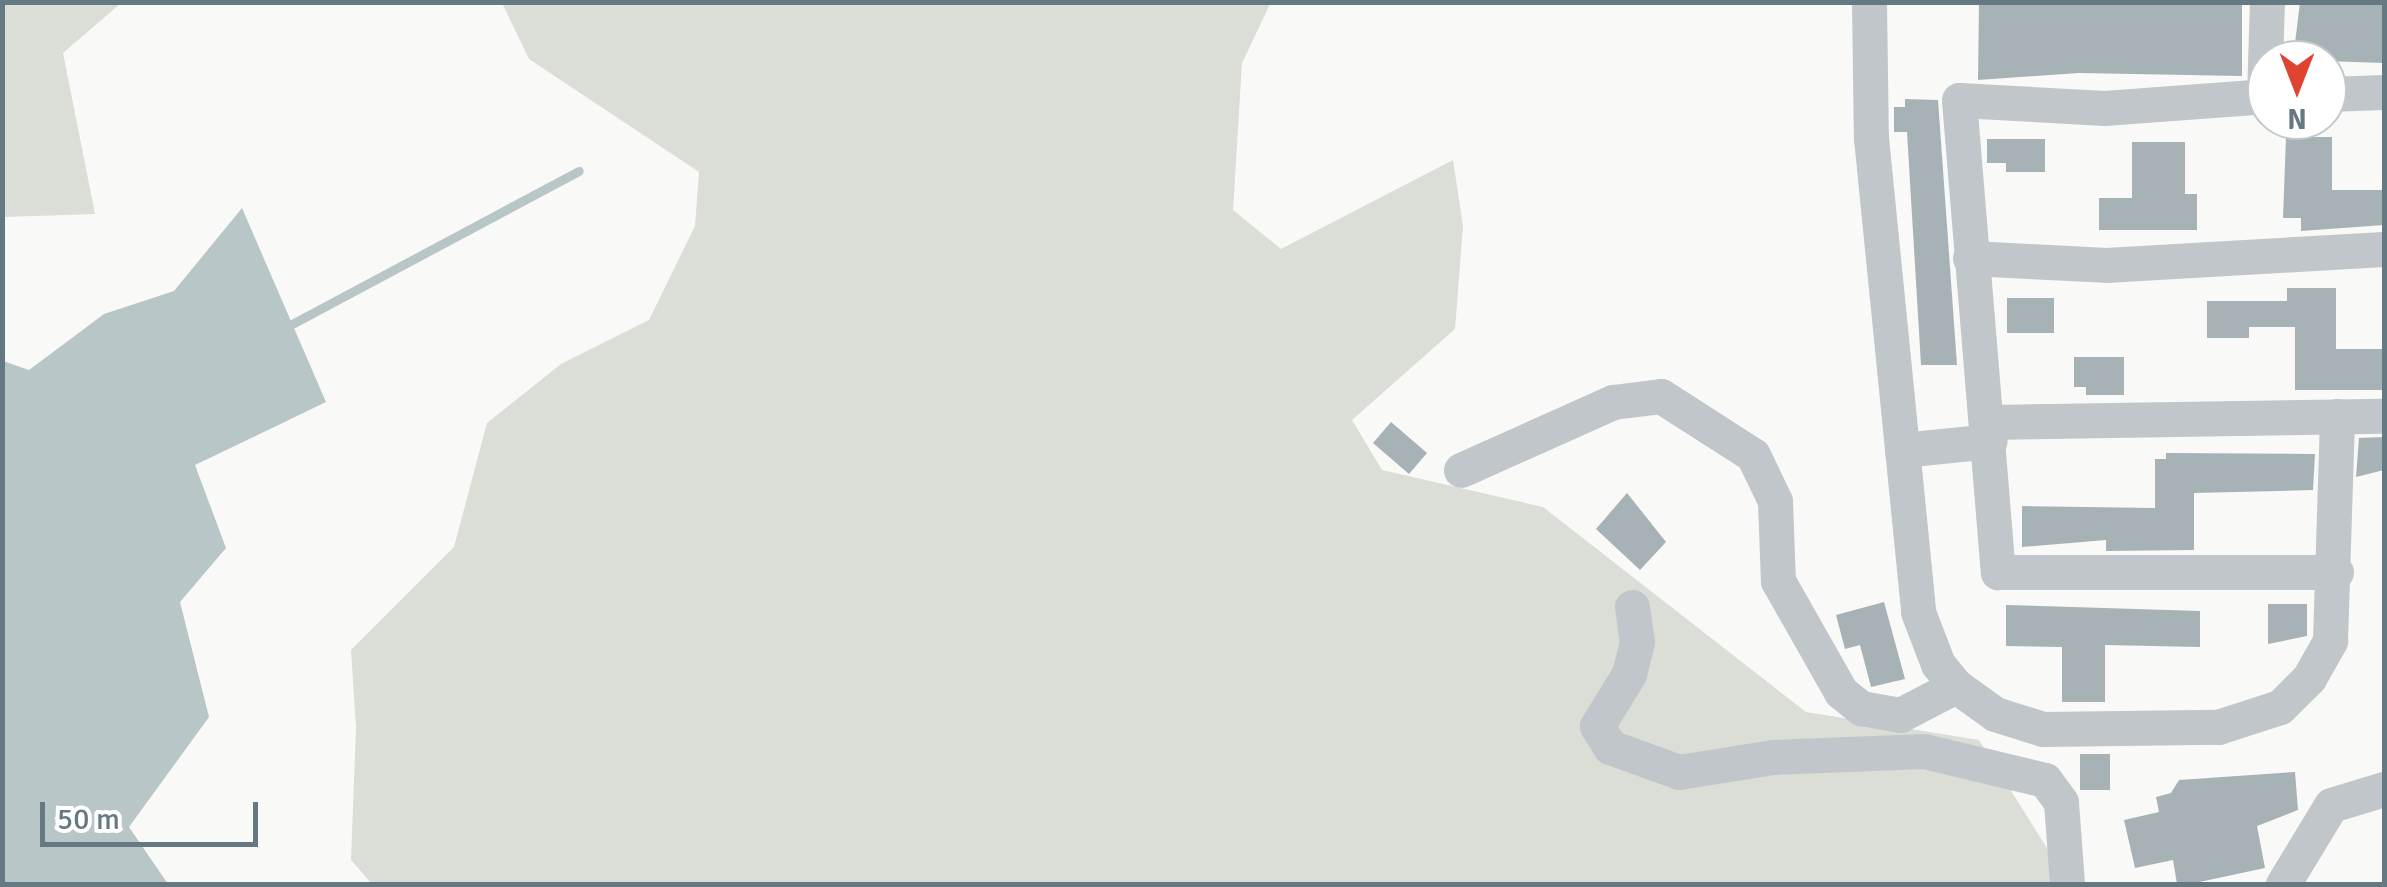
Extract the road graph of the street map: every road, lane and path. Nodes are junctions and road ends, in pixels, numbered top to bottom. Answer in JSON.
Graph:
{"nodes":[{"id":1,"x":1868,"y":2,"type":"edge"},
{"id":2,"x":2266,"y":2,"type":"edge"},
{"id":3,"x":2266,"y":40,"type":"edge"},
{"id":4,"x":2384,"y":92,"type":"edge"},
{"id":5,"x":2347,"y":93,"type":"edge"},
{"id":6,"x":2247,"y":98,"type":"edge"},
{"id":7,"x":2384,"y":249,"type":"edge"},
{"id":8,"x":1970,"y":258,"type":"junction"},
{"id":9,"x":2337,"y":416,"type":"junction"},
{"id":10,"x":2384,"y":416,"type":"edge"},
{"id":11,"x":1989,"y":432,"type":"junction"},
{"id":12,"x":1902,"y":450,"type":"junction"},
{"id":13,"x":1462,"y":470,"type":"dead end"},
{"id":14,"x":2336,"y":572,"type":"junction"},
{"id":15,"x":1632,"y":607,"type":"dead end"},
{"id":16,"x":1956,"y":686,"type":"junction"},
{"id":17,"x":2384,"y":789,"type":"edge"},
{"id":18,"x":2068,"y":884,"type":"edge"},
{"id":19,"x":2282,"y":884,"type":"edge"}],
"edges":[{"from":1,"to":12,"type":"street"},
{"from":2,"to":3,"type":"street"},
{"from":4,"to":5,"type":"street"},
{"from":6,"to":8,"type":"street"},
{"from":7,"to":8,"type":"street"},
{"from":8,"to":11,"type":"street"},
{"from":9,"to":10,"type":"street"},
{"from":9,"to":11,"type":"street"},
{"from":9,"to":14,"type":"street"},
{"from":11,"to":12,"type":"street"},
{"from":11,"to":14,"type":"street"},
{"from":12,"to":16,"type":"street"},
{"from":13,"to":16,"type":"street"},
{"from":14,"to":16,"type":"street"},
{"from":15,"to":18,"type":"street"},
{"from":17,"to":19,"type":"street"}]}
